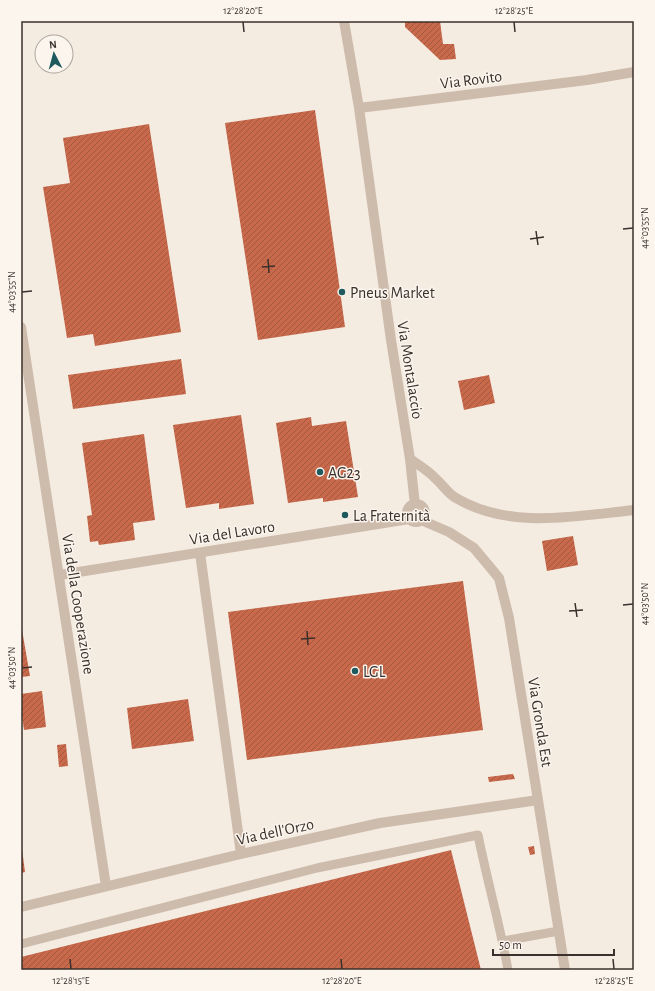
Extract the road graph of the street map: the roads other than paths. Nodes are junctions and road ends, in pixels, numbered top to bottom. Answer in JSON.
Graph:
{"nodes":[{"id":1,"x":344,"y":21,"type":"edge"},
{"id":2,"x":634,"y":72,"type":"edge"},
{"id":3,"x":359,"y":108,"type":"junction"},
{"id":4,"x":21,"y":327,"type":"edge"},
{"id":5,"x":410,"y":459,"type":"junction"},
{"id":6,"x":415,"y":505,"type":"junction"},
{"id":7,"x":634,"y":510,"type":"edge"},
{"id":8,"x":409,"y":519,"type":"junction"},
{"id":9,"x":421,"y":520,"type":"junction"},
{"id":10,"x":200,"y":553,"type":"junction"},
{"id":11,"x":60,"y":575,"type":"junction"},
{"id":12,"x":538,"y":800,"type":"junction"},
{"id":13,"x":241,"y":854,"type":"junction"},
{"id":14,"x":106,"y":886,"type":"junction"},
{"id":15,"x":21,"y":907,"type":"edge"},
{"id":16,"x":560,"y":931,"type":"junction"},
{"id":17,"x":503,"y":941,"type":"junction"},
{"id":18,"x":21,"y":944,"type":"edge"},
{"id":19,"x":508,"y":970,"type":"edge"},
{"id":20,"x":565,"y":970,"type":"edge"}],
"edges":[{"from":1,"to":3,"type":"street","name":"Via Montalaccio"},
{"from":2,"to":3,"type":"street","name":"Via Rovito"},
{"from":3,"to":5,"type":"street","name":"Via Montalaccio"},
{"from":4,"to":11,"type":"street","name":"Via della Cooperazione"},
{"from":5,"to":6,"type":"street"},
{"from":5,"to":7,"type":"street"},
{"from":6,"to":8,"type":"street"},
{"from":6,"to":9,"type":"street"},
{"from":8,"to":9,"type":"street","name":"Via Gronda Est"},
{"from":8,"to":10,"type":"street","name":"Via del Lavoro"},
{"from":9,"to":12,"type":"street","name":"Via Gronda Est"},
{"from":10,"to":11,"type":"street","name":"Via del Lavoro"},
{"from":10,"to":13,"type":"street"},
{"from":11,"to":14,"type":"street","name":"Via della Cooperazione"},
{"from":12,"to":13,"type":"street","name":"Via dell'Orzo"},
{"from":12,"to":16,"type":"street","name":"Via Gronda Est"},
{"from":13,"to":14,"type":"street","name":"Via dell'Orzo"},
{"from":14,"to":15,"type":"street","name":"Via dell'Orzo"},
{"from":16,"to":17,"type":"lane"},
{"from":16,"to":20,"type":"street","name":"Via Gronda Est"},
{"from":17,"to":18,"type":"lane"},
{"from":17,"to":19,"type":"lane"}]}
